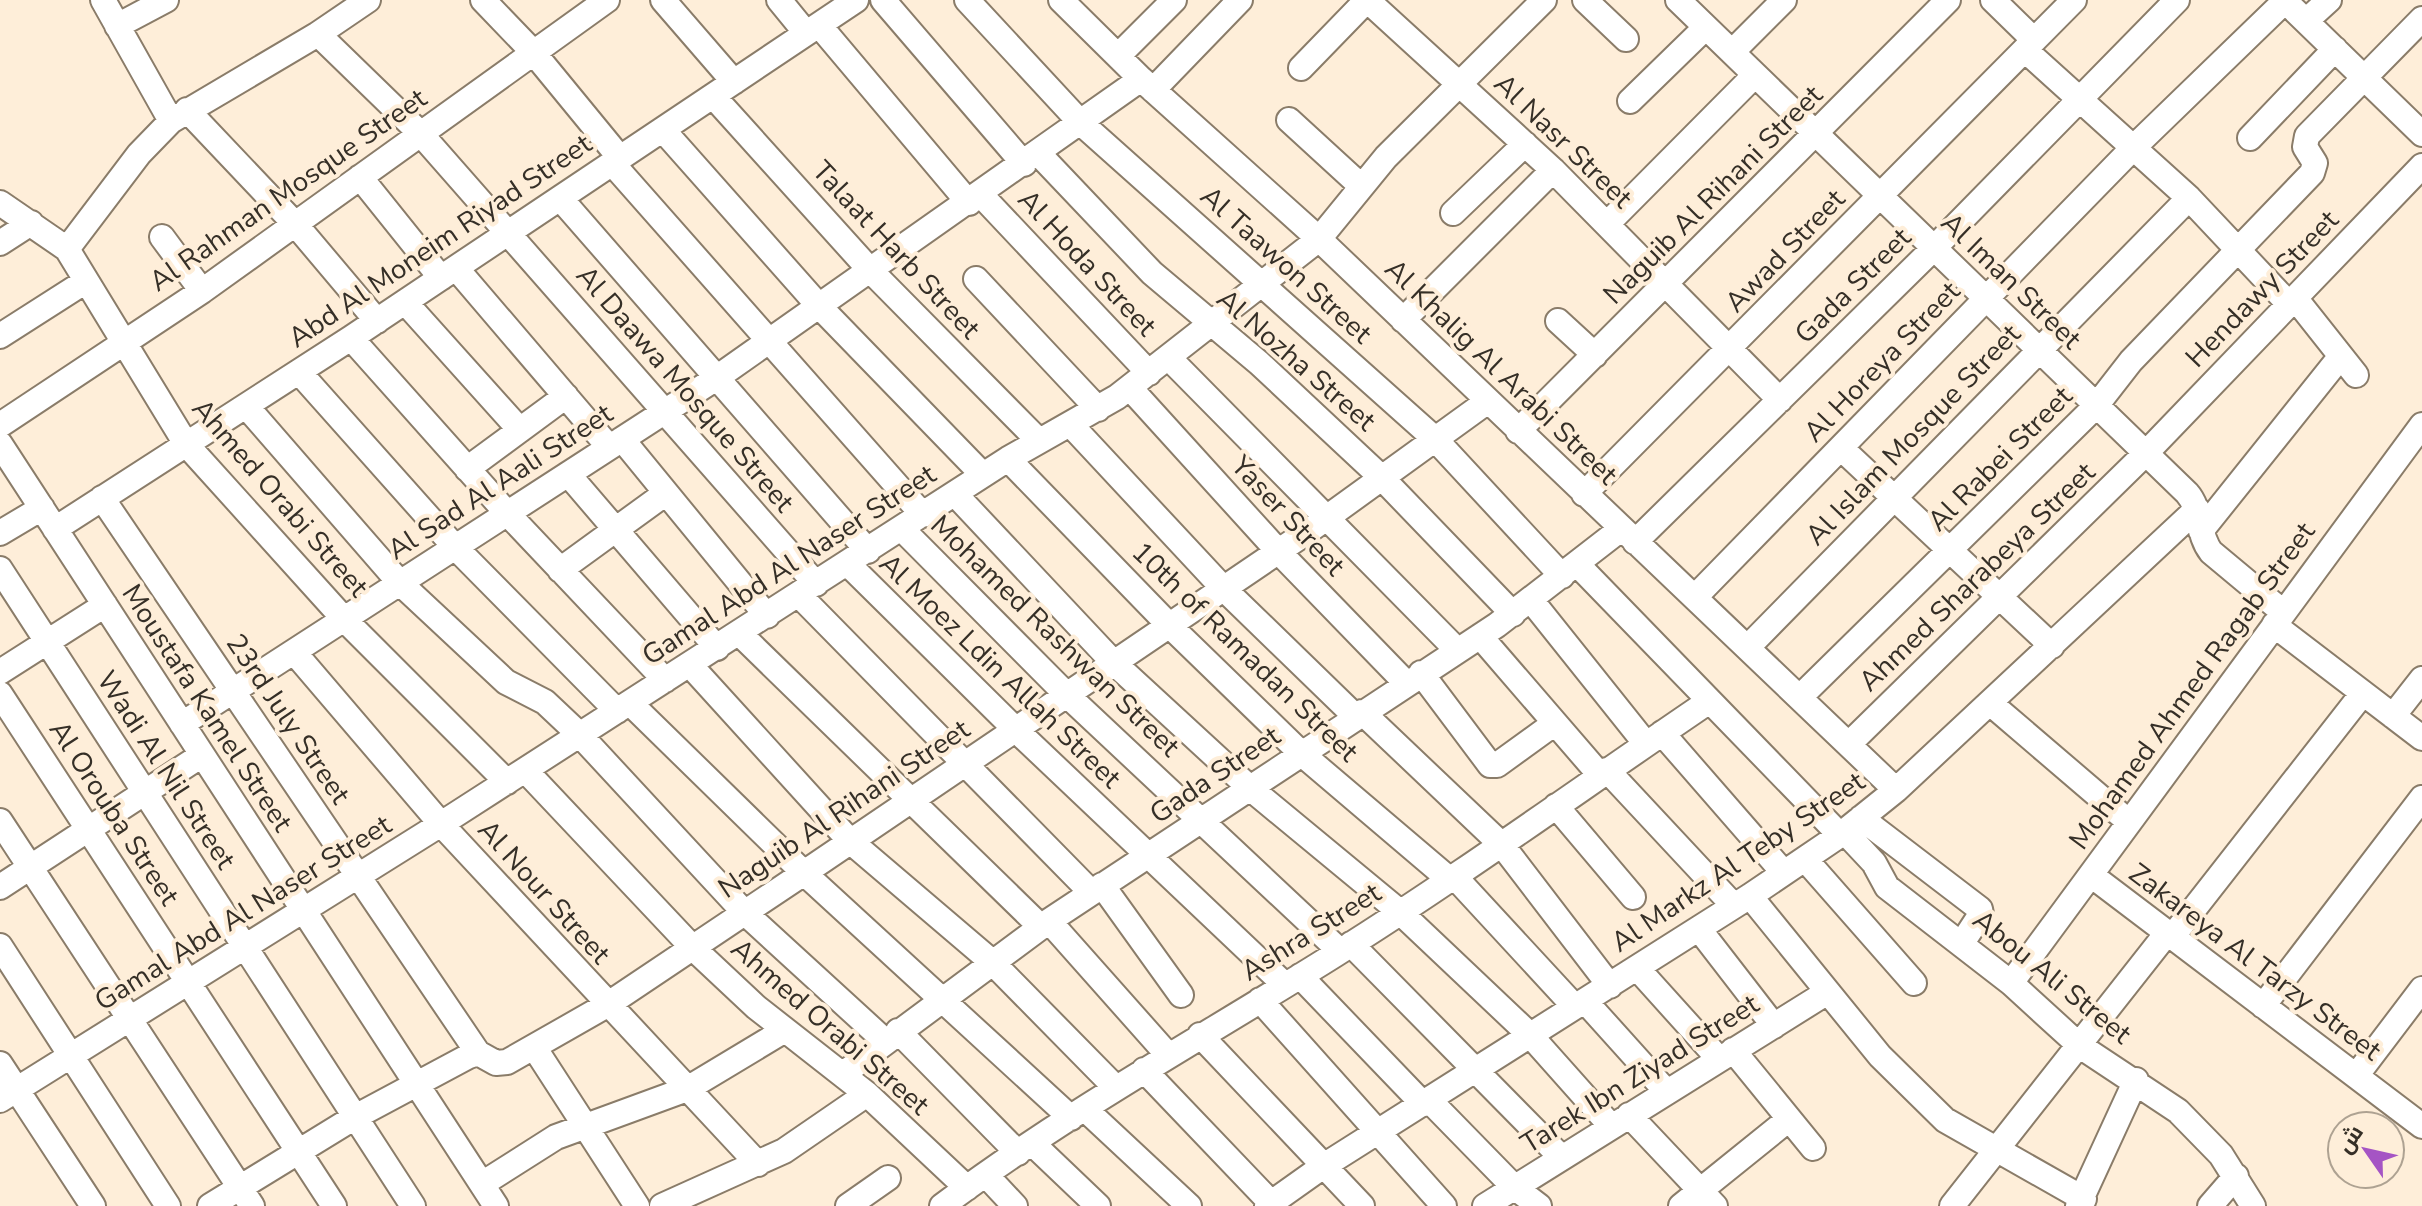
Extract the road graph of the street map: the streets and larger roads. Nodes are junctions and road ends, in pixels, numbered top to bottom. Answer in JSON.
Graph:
{"nodes":[{"id":1,"x":103,"y":0,"type":"edge"},
{"id":2,"x":166,"y":0,"type":"edge"},
{"id":3,"x":483,"y":0,"type":"edge"},
{"id":4,"x":607,"y":0,"type":"edge"},
{"id":5,"x":663,"y":0,"type":"edge"},
{"id":6,"x":779,"y":0,"type":"edge"},
{"id":7,"x":856,"y":0,"type":"edge"},
{"id":8,"x":883,"y":0,"type":"edge"},
{"id":9,"x":967,"y":0,"type":"edge"},
{"id":10,"x":1061,"y":0,"type":"edge"},
{"id":11,"x":1174,"y":0,"type":"edge"},
{"id":12,"x":1240,"y":0,"type":"edge"},
{"id":13,"x":1367,"y":0,"type":"edge"},
{"id":14,"x":1544,"y":0,"type":"edge"},
{"id":15,"x":1585,"y":0,"type":"edge"},
{"id":16,"x":1678,"y":0,"type":"edge"},
{"id":17,"x":1784,"y":0,"type":"edge"},
{"id":18,"x":1948,"y":0,"type":"edge"},
{"id":19,"x":1993,"y":0,"type":"edge"},
{"id":20,"x":2074,"y":0,"type":"edge"},
{"id":21,"x":2177,"y":0,"type":"edge"},
{"id":22,"x":2329,"y":0,"type":"edge"},
{"id":23,"x":2284,"y":1,"type":"edge"},
{"id":24,"x":360,"y":2,"type":"edge"},
{"id":25,"x":2422,"y":19,"type":"edge"},
{"id":26,"x":2306,"y":21,"type":"junction"},
{"id":27,"x":117,"y":26,"type":"junction"},
{"id":28,"x":1706,"y":27,"type":"junction"},
{"id":29,"x":812,"y":29,"type":"junction"},
{"id":30,"x":318,"y":34,"type":"junction"},
{"id":31,"x":1626,"y":39,"type":"dead end"},
{"id":32,"x":2030,"y":45,"type":"junction"},
{"id":33,"x":2335,"y":49,"type":"junction"},
{"id":34,"x":533,"y":52,"type":"junction"},
{"id":35,"x":1732,"y":52,"type":"junction"},
{"id":36,"x":1118,"y":56,"type":"junction"},
{"id":37,"x":1301,"y":68,"type":"dead end"},
{"id":38,"x":1755,"y":75,"type":"junction"},
{"id":39,"x":2364,"y":76,"type":"junction"},
{"id":40,"x":734,"y":82,"type":"junction"},
{"id":41,"x":1147,"y":84,"type":"junction"},
{"id":42,"x":1460,"y":85,"type":"junction"},
{"id":43,"x":713,"y":96,"type":"junction"},
{"id":44,"x":2078,"y":99,"type":"junction"},
{"id":45,"x":1630,"y":101,"type":"dead end"},
{"id":46,"x":179,"y":116,"type":"junction"},
{"id":47,"x":1289,"y":120,"type":"dead end"},
{"id":48,"x":1081,"y":123,"type":"junction"},
{"id":49,"x":663,"y":130,"type":"junction"},
{"id":50,"x":2421,"y":131,"type":"edge"},
{"id":51,"x":420,"y":133,"type":"junction"},
{"id":52,"x":1816,"y":134,"type":"junction"},
{"id":53,"x":2250,"y":138,"type":"dead end"},
{"id":54,"x":1525,"y":144,"type":"junction"},
{"id":55,"x":2132,"y":149,"type":"junction"},
{"id":56,"x":1031,"y":159,"type":"junction"},
{"id":57,"x":616,"y":160,"type":"junction"},
{"id":58,"x":2422,"y":166,"type":"edge"},
{"id":59,"x":1553,"y":170,"type":"junction"},
{"id":60,"x":360,"y":177,"type":"junction"},
{"id":61,"x":1361,"y":186,"type":"junction"},
{"id":62,"x":1881,"y":196,"type":"junction"},
{"id":63,"x":560,"y":198,"type":"junction"},
{"id":64,"x":2189,"y":198,"type":"junction"},
{"id":65,"x":975,"y":199,"type":"junction"},
{"id":66,"x":0,"y":203,"type":"edge"},
{"id":67,"x":1453,"y":213,"type":"dead end"},
{"id":68,"x":31,"y":223,"type":"junction"},
{"id":69,"x":1607,"y":224,"type":"junction"},
{"id":70,"x":296,"y":225,"type":"junction"},
{"id":71,"x":509,"y":232,"type":"junction"},
{"id":72,"x":162,"y":237,"type":"dead end"},
{"id":73,"x":1319,"y":239,"type":"junction"},
{"id":74,"x":0,"y":243,"type":"edge"},
{"id":75,"x":1934,"y":248,"type":"junction"},
{"id":76,"x":67,"y":249,"type":"junction"},
{"id":77,"x":2238,"y":249,"type":"junction"},
{"id":78,"x":870,"y":270,"type":"junction"},
{"id":79,"x":448,"y":273,"type":"junction"},
{"id":80,"x":976,"y":279,"type":"dead end"},
{"id":81,"x":86,"y":281,"type":"junction"},
{"id":82,"x":1263,"y":284,"type":"junction"},
{"id":83,"x":1668,"y":284,"type":"junction"},
{"id":84,"x":202,"y":291,"type":"junction"},
{"id":85,"x":1986,"y":298,"type":"junction"},
{"id":86,"x":2292,"y":301,"type":"junction"},
{"id":87,"x":405,"y":302,"type":"junction"},
{"id":88,"x":819,"y":306,"type":"junction"},
{"id":89,"x":1403,"y":320,"type":"junction"},
{"id":90,"x":377,"y":321,"type":"junction"},
{"id":91,"x":1558,"y":321,"type":"dead end"},
{"id":92,"x":1212,"y":326,"type":"junction"},
{"id":93,"x":0,"y":336,"type":"edge"},
{"id":94,"x":351,"y":338,"type":"junction"},
{"id":95,"x":768,"y":340,"type":"junction"},
{"id":96,"x":122,"y":342,"type":"junction"},
{"id":97,"x":1732,"y":348,"type":"junction"},
{"id":98,"x":2039,"y":350,"type":"junction"},
{"id":99,"x":1595,"y":355,"type":"junction"},
{"id":100,"x":1169,"y":358,"type":"junction"},
{"id":101,"x":299,"y":372,"type":"junction"},
{"id":102,"x":715,"y":379,"type":"junction"},
{"id":103,"x":1139,"y":380,"type":"junction"},
{"id":104,"x":566,"y":396,"type":"junction"},
{"id":105,"x":1780,"y":400,"type":"junction"},
{"id":106,"x":1488,"y":401,"type":"junction"},
{"id":107,"x":246,"y":406,"type":"junction"},
{"id":108,"x":2096,"y":406,"type":"junction"},
{"id":109,"x":1098,"y":409,"type":"junction"},
{"id":110,"x":664,"y":412,"type":"junction"},
{"id":111,"x":0,"y":425,"type":"edge"},
{"id":112,"x":1071,"y":425,"type":"junction"},
{"id":113,"x":2422,"y":425,"type":"edge"},
{"id":114,"x":520,"y":430,"type":"junction"},
{"id":115,"x":1518,"y":431,"type":"junction"},
{"id":116,"x":1435,"y":439,"type":"junction"},
{"id":117,"x":1039,"y":441,"type":"junction"},
{"id":118,"x":615,"y":443,"type":"junction"},
{"id":119,"x":0,"y":444,"type":"edge"},
{"id":120,"x":186,"y":444,"type":"junction"},
{"id":121,"x":1842,"y":449,"type":"junction"},
{"id":122,"x":2146,"y":453,"type":"junction"},
{"id":123,"x":2412,"y":458,"type":"edge"},
{"id":124,"x":1008,"y":459,"type":"junction"},
{"id":125,"x":467,"y":469,"type":"junction"},
{"id":126,"x":568,"y":474,"type":"junction"},
{"id":127,"x":983,"y":475,"type":"junction"},
{"id":128,"x":1382,"y":478,"type":"junction"},
{"id":129,"x":666,"y":493,"type":"junction"},
{"id":130,"x":955,"y":494,"type":"junction"},
{"id":131,"x":1584,"y":494,"type":"junction"},
{"id":132,"x":102,"y":498,"type":"junction"},
{"id":133,"x":1894,"y":498,"type":"junction"},
{"id":134,"x":42,"y":508,"type":"junction"},
{"id":135,"x":507,"y":513,"type":"junction"},
{"id":136,"x":923,"y":515,"type":"junction"},
{"id":137,"x":1328,"y":516,"type":"junction"},
{"id":138,"x":2199,"y":520,"type":"junction"},
{"id":139,"x":55,"y":529,"type":"junction"},
{"id":140,"x":902,"y":529,"type":"junction"},
{"id":141,"x":616,"y":530,"type":"junction"},
{"id":142,"x":0,"y":533,"type":"edge"},
{"id":143,"x":1628,"y":536,"type":"junction"},
{"id":144,"x":455,"y":547,"type":"junction"},
{"id":145,"x":1278,"y":551,"type":"junction"},
{"id":146,"x":1951,"y":551,"type":"junction"},
{"id":147,"x":858,"y":557,"type":"junction"},
{"id":148,"x":0,"y":569,"type":"edge"},
{"id":149,"x":560,"y":570,"type":"junction"},
{"id":150,"x":1570,"y":570,"type":"junction"},
{"id":151,"x":400,"y":583,"type":"junction"},
{"id":152,"x":1223,"y":588,"type":"junction"},
{"id":153,"x":808,"y":590,"type":"junction"},
{"id":154,"x":1695,"y":597,"type":"junction"},
{"id":155,"x":2000,"y":597,"type":"junction"},
{"id":156,"x":105,"y":605,"type":"junction"},
{"id":157,"x":1522,"y":607,"type":"junction"},
{"id":158,"x":767,"y":616,"type":"junction"},
{"id":159,"x":344,"y":619,"type":"junction"},
{"id":160,"x":2278,"y":619,"type":"junction"},
{"id":161,"x":1170,"y":626,"type":"junction"},
{"id":162,"x":739,"y":633,"type":"junction"},
{"id":163,"x":1480,"y":636,"type":"junction"},
{"id":164,"x":46,"y":642,"type":"junction"},
{"id":165,"x":2052,"y":646,"type":"junction"},
{"id":166,"x":1748,"y":647,"type":"junction"},
{"id":167,"x":717,"y":648,"type":"junction"},
{"id":168,"x":1457,"y":650,"type":"junction"},
{"id":169,"x":294,"y":652,"type":"junction"},
{"id":170,"x":1113,"y":662,"type":"junction"},
{"id":171,"x":690,"y":665,"type":"junction"},
{"id":172,"x":0,"y":672,"type":"edge"},
{"id":173,"x":1413,"y":678,"type":"junction"},
{"id":174,"x":2422,"y":679,"type":"edge"},
{"id":175,"x":665,"y":680,"type":"junction"},
{"id":176,"x":233,"y":691,"type":"junction"},
{"id":177,"x":2363,"y":693,"type":"junction"},
{"id":178,"x":0,"y":694,"type":"edge"},
{"id":179,"x":1067,"y":695,"type":"junction"},
{"id":180,"x":1801,"y":696,"type":"junction"},
{"id":181,"x":1708,"y":702,"type":"junction"},
{"id":182,"x":1990,"y":703,"type":"junction"},
{"id":183,"x":623,"y":707,"type":"junction"},
{"id":184,"x":1359,"y":715,"type":"junction"},
{"id":185,"x":2393,"y":716,"type":"junction"},
{"id":186,"x":1555,"y":723,"type":"junction"},
{"id":187,"x":182,"y":724,"type":"junction"},
{"id":188,"x":1015,"y":729,"type":"junction"},
{"id":189,"x":580,"y":735,"type":"junction"},
{"id":190,"x":1654,"y":738,"type":"junction"},
{"id":191,"x":2422,"y":738,"type":"edge"},
{"id":192,"x":1849,"y":744,"type":"junction"},
{"id":193,"x":1302,"y":754,"type":"junction"},
{"id":194,"x":202,"y":755,"type":"junction"},
{"id":195,"x":965,"y":763,"type":"junction"},
{"id":196,"x":1604,"y":773,"type":"junction"},
{"id":197,"x":516,"y":776,"type":"junction"},
{"id":198,"x":1251,"y":789,"type":"junction"},
{"id":199,"x":1896,"y":790,"type":"junction"},
{"id":200,"x":145,"y":793,"type":"junction"},
{"id":201,"x":2422,"y":798,"type":"edge"},
{"id":202,"x":909,"y":801,"type":"junction"},
{"id":203,"x":1556,"y":806,"type":"junction"},
{"id":204,"x":1202,"y":820,"type":"junction"},
{"id":205,"x":0,"y":821,"type":"edge"},
{"id":206,"x":2129,"y":822,"type":"junction"},
{"id":207,"x":441,"y":824,"type":"junction"},
{"id":208,"x":1848,"y":828,"type":"junction"},
{"id":209,"x":90,"y":830,"type":"junction"},
{"id":210,"x":850,"y":841,"type":"junction"},
{"id":211,"x":1502,"y":845,"type":"junction"},
{"id":212,"x":1148,"y":856,"type":"junction"},
{"id":213,"x":1805,"y":859,"type":"junction"},
{"id":214,"x":30,"y":867,"type":"junction"},
{"id":215,"x":804,"y":873,"type":"junction"},
{"id":216,"x":1784,"y":873,"type":"junction"},
{"id":217,"x":2091,"y":875,"type":"junction"},
{"id":218,"x":358,"y":876,"type":"junction"},
{"id":219,"x":1452,"y":877,"type":"junction"},
{"id":220,"x":0,"y":887,"type":"edge"},
{"id":221,"x":1097,"y":888,"type":"junction"},
{"id":222,"x":1633,"y":897,"type":"dead end"},
{"id":223,"x":1742,"y":901,"type":"junction"},
{"id":224,"x":303,"y":910,"type":"junction"},
{"id":225,"x":744,"y":912,"type":"junction"},
{"id":226,"x":1400,"y":912,"type":"junction"},
{"id":227,"x":1045,"y":924,"type":"junction"},
{"id":228,"x":1699,"y":929,"type":"junction"},
{"id":229,"x":2170,"y":935,"type":"junction"},
{"id":230,"x":1962,"y":943,"type":"junction"},
{"id":231,"x":0,"y":946,"type":"edge"},
{"id":232,"x":245,"y":947,"type":"junction"},
{"id":233,"x":692,"y":947,"type":"junction"},
{"id":234,"x":1345,"y":948,"type":"junction"},
{"id":235,"x":992,"y":962,"type":"junction"},
{"id":236,"x":1637,"y":968,"type":"junction"},
{"id":237,"x":1293,"y":981,"type":"junction"},
{"id":238,"x":188,"y":982,"type":"junction"},
{"id":239,"x":1914,"y":983,"type":"dead end"},
{"id":240,"x":2011,"y":983,"type":"junction"},
{"id":241,"x":1610,"y":986,"type":"junction"},
{"id":242,"x":2422,"y":989,"type":"edge"},
{"id":243,"x":1826,"y":993,"type":"junction"},
{"id":244,"x":1181,"y":995,"type":"dead end"},
{"id":245,"x":943,"y":998,"type":"junction"},
{"id":246,"x":1260,"y":1000,"type":"junction"},
{"id":247,"x":1580,"y":1004,"type":"junction"},
{"id":248,"x":607,"y":1005,"type":"junction"},
{"id":249,"x":2263,"y":1006,"type":"junction"},
{"id":250,"x":130,"y":1019,"type":"junction"},
{"id":251,"x":1774,"y":1026,"type":"junction"},
{"id":252,"x":785,"y":1030,"type":"junction"},
{"id":253,"x":1200,"y":1035,"type":"junction"},
{"id":254,"x":1530,"y":1035,"type":"junction"},
{"id":255,"x":892,"y":1036,"type":"junction"},
{"id":256,"x":2080,"y":1046,"type":"junction"},
{"id":257,"x":534,"y":1047,"type":"junction"},
{"id":258,"x":478,"y":1053,"type":"junction"},
{"id":259,"x":1168,"y":1055,"type":"junction"},
{"id":260,"x":1726,"y":1055,"type":"junction"},
{"id":261,"x":71,"y":1056,"type":"junction"},
{"id":262,"x":0,"y":1064,"type":"edge"},
{"id":263,"x":1144,"y":1070,"type":"junction"},
{"id":264,"x":1478,"y":1070,"type":"junction"},
{"id":265,"x":843,"y":1074,"type":"junction"},
{"id":266,"x":2356,"y":1076,"type":"junction"},
{"id":267,"x":2136,"y":1080,"type":"junction"},
{"id":268,"x":415,"y":1084,"type":"junction"},
{"id":269,"x":1116,"y":1088,"type":"junction"},
{"id":270,"x":687,"y":1089,"type":"junction"},
{"id":271,"x":1666,"y":1091,"type":"junction"},
{"id":272,"x":867,"y":1094,"type":"junction"},
{"id":273,"x":8,"y":1095,"type":"edge"},
{"id":274,"x":1426,"y":1102,"type":"junction"},
{"id":275,"x":1078,"y":1113,"type":"junction"},
{"id":276,"x":355,"y":1117,"type":"junction"},
{"id":277,"x":1789,"y":1119,"type":"junction"},
{"id":278,"x":1620,"y":1120,"type":"junction"},
{"id":279,"x":584,"y":1124,"type":"junction"},
{"id":280,"x":2422,"y":1126,"type":"edge"},
{"id":281,"x":1378,"y":1132,"type":"junction"},
{"id":282,"x":1025,"y":1148,"type":"junction"},
{"id":283,"x":1813,"y":1148,"type":"dead end"},
{"id":284,"x":1997,"y":1150,"type":"junction"},
{"id":285,"x":298,"y":1151,"type":"junction"},
{"id":286,"x":1561,"y":1157,"type":"junction"},
{"id":287,"x":758,"y":1164,"type":"junction"},
{"id":288,"x":1322,"y":1167,"type":"junction"},
{"id":289,"x":2236,"y":1176,"type":"junction"},
{"id":290,"x":888,"y":1178,"type":"dead end"},
{"id":291,"x":976,"y":1181,"type":"junction"},
{"id":292,"x":482,"y":1184,"type":"junction"},
{"id":293,"x":1514,"y":1187,"type":"junction"},
{"id":294,"x":246,"y":1196,"type":"edge"},
{"id":295,"x":1709,"y":1197,"type":"edge"},
{"id":296,"x":2081,"y":1202,"type":"edge"},
{"id":297,"x":1270,"y":1205,"type":"edge"},
{"id":298,"x":93,"y":1206,"type":"edge"},
{"id":299,"x":168,"y":1206,"type":"edge"},
{"id":300,"x":210,"y":1206,"type":"edge"},
{"id":301,"x":334,"y":1206,"type":"edge"},
{"id":302,"x":413,"y":1206,"type":"edge"},
{"id":303,"x":496,"y":1206,"type":"edge"},
{"id":304,"x":637,"y":1206,"type":"edge"},
{"id":305,"x":662,"y":1206,"type":"edge"},
{"id":306,"x":848,"y":1206,"type":"edge"},
{"id":307,"x":942,"y":1206,"type":"edge"},
{"id":308,"x":1015,"y":1206,"type":"edge"},
{"id":309,"x":1098,"y":1206,"type":"edge"},
{"id":310,"x":1189,"y":1206,"type":"edge"},
{"id":311,"x":1362,"y":1206,"type":"edge"},
{"id":312,"x":1444,"y":1206,"type":"edge"},
{"id":313,"x":1485,"y":1206,"type":"edge"},
{"id":314,"x":1539,"y":1206,"type":"edge"},
{"id":315,"x":1681,"y":1206,"type":"edge"},
{"id":316,"x":1952,"y":1206,"type":"edge"},
{"id":317,"x":2210,"y":1206,"type":"edge"},
{"id":318,"x":2253,"y":1206,"type":"edge"}],
"edges":[{"from":1,"to":27,"type":"street"},
{"from":2,"to":27,"type":"street"},
{"from":3,"to":34,"type":"street"},
{"from":4,"to":34,"type":"street","name":"Al Rahman Mosque Street"},
{"from":5,"to":40,"type":"street"},
{"from":6,"to":29,"type":"street","name":"Al Hoda Street"},
{"from":7,"to":29,"type":"street","name":"Abd Al Moneim Riyad Street"},
{"from":8,"to":56,"type":"street","name":"Al Nozha Street"},
{"from":9,"to":48,"type":"street","name":"Al Taawon Street"},
{"from":10,"to":36,"type":"street","name":"Al Khalig Al Arabi Street"},
{"from":11,"to":36,"type":"street"},
{"from":12,"to":41,"type":"street","name":"Al Sad Al Aali Street"},
{"from":13,"to":37,"type":"street"},
{"from":13,"to":42,"type":"street","name":"Al Nasr Street"},
{"from":14,"to":42,"type":"street","name":"Gamal Abd Al Naser Street"},
{"from":15,"to":31,"type":"street"},
{"from":16,"to":28,"type":"street","name":"Al Iman Street"},
{"from":17,"to":35,"type":"street"},
{"from":18,"to":52,"type":"street","name":"Naguib Al Rihani Street"},
{"from":19,"to":32,"type":"street"},
{"from":20,"to":32,"type":"street","name":"Awad Street"},
{"from":21,"to":44,"type":"street","name":"Gada Street"},
{"from":22,"to":26,"type":"street"},
{"from":23,"to":26,"type":"street"},
{"from":23,"to":55,"type":"street","name":"Al Horeya Street"},
{"from":24,"to":30,"type":"street"},
{"from":25,"to":39,"type":"street"},
{"from":26,"to":33,"type":"street"},
{"from":27,"to":46,"type":"street"},
{"from":28,"to":35,"type":"street","name":"Al Iman Street"},
{"from":28,"to":45,"type":"street"},
{"from":29,"to":40,"type":"street","name":"Abd Al Moneim Riyad Street"},
{"from":29,"to":65,"type":"street","name":"Al Hoda Street"},
{"from":30,"to":46,"type":"street"},
{"from":30,"to":51,"type":"street","name":"Al Daawa Mosque Street"},
{"from":32,"to":44,"type":"street"},
{"from":32,"to":62,"type":"street","name":"Awad Street"},
{"from":33,"to":39,"type":"street"},
{"from":33,"to":53,"type":"street"},
{"from":34,"to":51,"type":"street","name":"Al Rahman Mosque Street"},
{"from":34,"to":57,"type":"street"},
{"from":35,"to":38,"type":"street","name":"Al Iman Street"},
{"from":36,"to":41,"type":"street","name":"Al Khalig Al Arabi Street"},
{"from":38,"to":52,"type":"street","name":"Al Iman Street"},
{"from":38,"to":69,"type":"street"},
{"from":39,"to":50,"type":"street"},
{"from":39,"to":77,"type":"street","name":"Al Rabei Street"},
{"from":40,"to":43,"type":"street","name":"Abd Al Moneim Riyad Street"},
{"from":41,"to":48,"type":"street","name":"Al Sad Al Aali Street"},
{"from":41,"to":73,"type":"street","name":"Al Khalig Al Arabi Street"},
{"from":42,"to":54,"type":"street","name":"Al Nasr Street"},
{"from":42,"to":61,"type":"street","name":"Gamal Abd Al Naser Street"},
{"from":43,"to":49,"type":"street","name":"Abd Al Moneim Riyad Street"},
{"from":43,"to":78,"type":"street","name":"Talaat Harb Street"},
{"from":44,"to":55,"type":"street"},
{"from":44,"to":75,"type":"street","name":"Gada Street"},
{"from":46,"to":70,"type":"street"},
{"from":46,"to":76,"type":"street"},
{"from":47,"to":61,"type":"street"},
{"from":48,"to":56,"type":"street","name":"Al Sad Al Aali Street"},
{"from":48,"to":82,"type":"street","name":"Al Taawon Street"},
{"from":49,"to":57,"type":"street","name":"Abd Al Moneim Riyad Street"},
{"from":49,"to":88,"type":"street"},
{"from":51,"to":60,"type":"street","name":"Al Rahman Mosque Street"},
{"from":51,"to":71,"type":"street","name":"Al Daawa Mosque Street"},
{"from":52,"to":62,"type":"street","name":"Al Iman Street"},
{"from":52,"to":83,"type":"street","name":"Naguib Al Rihani Street"},
{"from":54,"to":59,"type":"street","name":"Al Nasr Street"},
{"from":54,"to":67,"type":"street"},
{"from":55,"to":64,"type":"street"},
{"from":55,"to":85,"type":"street","name":"Al Horeya Street"},
{"from":56,"to":65,"type":"street","name":"Al Sad Al Aali Street"},
{"from":56,"to":92,"type":"street","name":"Al Nozha Street"},
{"from":57,"to":63,"type":"street","name":"Abd Al Moneim Riyad Street"},
{"from":57,"to":95,"type":"street"},
{"from":58,"to":86,"type":"street","name":"Hendawy Street"},
{"from":59,"to":69,"type":"street","name":"Al Nasr Street"},
{"from":59,"to":89,"type":"street"},
{"from":60,"to":70,"type":"street","name":"Al Rahman Mosque Street"},
{"from":60,"to":79,"type":"street"},
{"from":61,"to":73,"type":"street","name":"Gamal Abd Al Naser Street"},
{"from":62,"to":75,"type":"street","name":"Al Iman Street"},
{"from":62,"to":97,"type":"street","name":"Awad Street"},
{"from":63,"to":71,"type":"street","name":"Abd Al Moneim Riyad Street"},
{"from":63,"to":102,"type":"street","name":"Al Moez Ldin Allah Street"},
{"from":64,"to":77,"type":"street"},
{"from":64,"to":98,"type":"street","name":"Al Islam Mosque Street"},
{"from":65,"to":78,"type":"street","name":"Al Sad Al Aali Street"},
{"from":65,"to":103,"type":"street","name":"Al Hoda Street"},
{"from":66,"to":68,"type":"street","name":"Ahmed Orabi Street"},
{"from":68,"to":74,"type":"street"},
{"from":68,"to":76,"type":"street","name":"Ahmed Orabi Street"},
{"from":69,"to":83,"type":"street","name":"Al Nasr Street"},
{"from":70,"to":84,"type":"street","name":"Al Rahman Mosque Street"},
{"from":70,"to":90,"type":"street"},
{"from":71,"to":79,"type":"street","name":"Abd Al Moneim Riyad Street"},
{"from":71,"to":110,"type":"street","name":"Al Daawa Mosque Street"},
{"from":72,"to":84,"type":"street"},
{"from":73,"to":82,"type":"street","name":"Gamal Abd Al Naser Street"},
{"from":73,"to":89,"type":"street","name":"Al Khalig Al Arabi Street"},
{"from":75,"to":85,"type":"street","name":"Al Iman Street"},
{"from":75,"to":105,"type":"street","name":"Gada Street"},
{"from":76,"to":81,"type":"street","name":"Ahmed Orabi Street"},
{"from":77,"to":86,"type":"street"},
{"from":77,"to":108,"type":"street","name":"Al Rabei Street"},
{"from":78,"to":88,"type":"street","name":"Al Sad Al Aali Street"},
{"from":78,"to":117,"type":"street","name":"Talaat Harb Street"},
{"from":79,"to":87,"type":"street","name":"Abd Al Moneim Riyad Street"},
{"from":79,"to":104,"type":"street"},
{"from":80,"to":109,"type":"street"},
{"from":81,"to":93,"type":"street"},
{"from":81,"to":96,"type":"street","name":"Ahmed Orabi Street"},
{"from":82,"to":92,"type":"street","name":"Gamal Abd Al Naser Street"},
{"from":82,"to":116,"type":"street","name":"Al Taawon Street"},
{"from":83,"to":97,"type":"street","name":"Al Nasr Street"},
{"from":83,"to":99,"type":"street","name":"Naguib Al Rihani Street"},
{"from":84,"to":96,"type":"street","name":"Al Rahman Mosque Street"},
{"from":85,"to":98,"type":"street","name":"Al Iman Street"},
{"from":85,"to":121,"type":"street","name":"Al Horeya Street"},
{"from":86,"to":122,"type":"street","name":"Hendawy Street"},
{"from":86,"to":138,"type":"street","name":"Al Markz Al Teby Street"},
{"from":87,"to":90,"type":"street","name":"Abd Al Moneim Riyad Street"},
{"from":87,"to":114,"type":"street"},
{"from":88,"to":95,"type":"street","name":"Al Sad Al Aali Street"},
{"from":88,"to":127,"type":"street"},
{"from":89,"to":106,"type":"street","name":"Al Khalig Al Arabi Street"},
{"from":90,"to":94,"type":"street","name":"Abd Al Moneim Riyad Street"},
{"from":91,"to":99,"type":"street"},
{"from":92,"to":100,"type":"street","name":"Gamal Abd Al Naser Street"},
{"from":92,"to":128,"type":"street","name":"Al Nozha Street"},
{"from":94,"to":101,"type":"street","name":"Abd Al Moneim Riyad Street"},
{"from":94,"to":125,"type":"street"},
{"from":95,"to":102,"type":"street","name":"Al Sad Al Aali Street"},
{"from":95,"to":136,"type":"street"},
{"from":96,"to":111,"type":"street","name":"Al Rahman Mosque Street"},
{"from":96,"to":120,"type":"street","name":"Ahmed Orabi Street"},
{"from":97,"to":105,"type":"street","name":"Al Nasr Street"},
{"from":97,"to":131,"type":"street","name":"Awad Street"},
{"from":98,"to":108,"type":"street","name":"Al Iman Street"},
{"from":98,"to":133,"type":"street","name":"Al Islam Mosque Street"},
{"from":99,"to":115,"type":"street","name":"Naguib Al Rihani Street"},
{"from":100,"to":103,"type":"street","name":"Gamal Abd Al Naser Street"},
{"from":100,"to":137,"type":"street","name":"Al Hoda Street"},
{"from":101,"to":107,"type":"street","name":"Abd Al Moneim Riyad Street"},
{"from":101,"to":144,"type":"street"},
{"from":102,"to":110,"type":"street","name":"Al Sad Al Aali Street"},
{"from":102,"to":147,"type":"street","name":"Al Moez Ldin Allah Street"},
{"from":103,"to":109,"type":"street","name":"Gamal Abd Al Naser Street"},
{"from":103,"to":145,"type":"street","name":"Yaser Street"},
{"from":104,"to":114,"type":"street"},
{"from":104,"to":118,"type":"street"},
{"from":105,"to":143,"type":"street","name":"Gada Street"},
{"from":106,"to":115,"type":"street","name":"Al Khalig Al Arabi Street"},
{"from":106,"to":116,"type":"street","name":"Naguib Al Rihani Street"},
{"from":107,"to":120,"type":"street","name":"Abd Al Moneim Riyad Street"},
{"from":107,"to":151,"type":"street"},
{"from":108,"to":122,"type":"street","name":"Al Iman Street"},
{"from":108,"to":146,"type":"street","name":"Al Rabei Street"},
{"from":109,"to":112,"type":"street","name":"Gamal Abd Al Naser Street"},
{"from":110,"to":118,"type":"street","name":"Al Sad Al Aali Street"},
{"from":110,"to":153,"type":"street","name":"Al Daawa Mosque Street"},
{"from":112,"to":117,"type":"street","name":"Gamal Abd Al Naser Street"},
{"from":112,"to":152,"type":"street"},
{"from":113,"to":123,"type":"street","name":"Mohamed Ahmed Ragab Street"},
{"from":114,"to":125,"type":"street"},
{"from":115,"to":131,"type":"street","name":"Al Khalig Al Arabi Street"},
{"from":116,"to":128,"type":"street","name":"Naguib Al Rihani Street"},
{"from":116,"to":150,"type":"street","name":"Al Taawon Street"},
{"from":117,"to":124,"type":"street","name":"Gamal Abd Al Naser Street"},
{"from":118,"to":126,"type":"street","name":"Al Sad Al Aali Street"},
{"from":118,"to":129,"type":"street"},
{"from":119,"to":134,"type":"street","name":"Moustafa Kamel Street"},
{"from":120,"to":132,"type":"street","name":"Abd Al Moneim Riyad Street"},
{"from":120,"to":159,"type":"street","name":"Ahmed Orabi Street"},
{"from":121,"to":133,"type":"street"},
{"from":121,"to":154,"type":"street","name":"Al Horeya Street"},
{"from":122,"to":138,"type":"street","name":"Al Iman Street"},
{"from":122,"to":155,"type":"street","name":"Ahmed Sharabeya Street"},
{"from":123,"to":160,"type":"street","name":"Mohamed Ahmed Ragab Street"},
{"from":124,"to":127,"type":"street","name":"Gamal Abd Al Naser Street"},
{"from":124,"to":161,"type":"street","name":"10th of Ramadan Street"},
{"from":125,"to":135,"type":"street"},
{"from":126,"to":135,"type":"street","name":"Al Sad Al Aali Street"},
{"from":126,"to":141,"type":"street"},
{"from":127,"to":130,"type":"street","name":"Gamal Abd Al Naser Street"},
{"from":128,"to":137,"type":"street","name":"Naguib Al Rihani Street"},
{"from":128,"to":157,"type":"street","name":"Al Nozha Street"},
{"from":129,"to":141,"type":"street"},
{"from":129,"to":158,"type":"street"},
{"from":130,"to":136,"type":"street","name":"Gamal Abd Al Naser Street"},
{"from":130,"to":170,"type":"street"},
{"from":131,"to":143,"type":"street","name":"Al Khalig Al Arabi Street"},
{"from":132,"to":139,"type":"street","name":"Abd Al Moneim Riyad Street"},
{"from":132,"to":176,"type":"street","name":"23rd July Street"},
{"from":133,"to":146,"type":"street"},
{"from":133,"to":166,"type":"street","name":"Al Islam Mosque Street"},
{"from":134,"to":139,"type":"street","name":"Moustafa Kamel Street"},
{"from":134,"to":142,"type":"street"},
{"from":135,"to":144,"type":"street","name":"Al Sad Al Aali Street"},
{"from":135,"to":149,"type":"street"},
{"from":136,"to":140,"type":"street","name":"Gamal Abd Al Naser Street"},
{"from":137,"to":145,"type":"street","name":"Naguib Al Rihani Street"},
{"from":137,"to":168,"type":"street","name":"Al Hoda Street"},
{"from":138,"to":160,"type":"street","name":"Al Iman Street"},
{"from":138,"to":165,"type":"street","name":"Al Markz Al Teby Street"},
{"from":139,"to":156,"type":"street","name":"Moustafa Kamel Street"},
{"from":140,"to":147,"type":"street","name":"Gamal Abd Al Naser Street"},
{"from":140,"to":179,"type":"street","name":"Mohamed Rashwan Street"},
{"from":141,"to":149,"type":"street"},
{"from":141,"to":167,"type":"street"},
{"from":143,"to":150,"type":"street","name":"Gada Street"},
{"from":143,"to":154,"type":"street","name":"Al Khalig Al Arabi Street"},
{"from":144,"to":151,"type":"street","name":"Al Sad Al Aali Street"},
{"from":144,"to":183,"type":"street"},
{"from":145,"to":152,"type":"street","name":"Naguib Al Rihani Street"},
{"from":145,"to":173,"type":"street","name":"Yaser Street"},
{"from":146,"to":155,"type":"street"},
{"from":146,"to":180,"type":"street","name":"Al Rabei Street"},
{"from":147,"to":153,"type":"street","name":"Gamal Abd Al Naser Street"},
{"from":147,"to":188,"type":"street","name":"Al Moez Ldin Allah Street"},
{"from":148,"to":164,"type":"street","name":"Wadi Al Nil Street"},
{"from":149,"to":175,"type":"street"},
{"from":150,"to":157,"type":"street","name":"Gada Street"},
{"from":150,"to":181,"type":"street","name":"Al Taawon Street"},
{"from":151,"to":159,"type":"street","name":"Al Sad Al Aali Street"},
{"from":151,"to":189,"type":"street"},
{"from":152,"to":161,"type":"street","name":"Naguib Al Rihani Street"},
{"from":152,"to":184,"type":"street"},
{"from":153,"to":158,"type":"street","name":"Gamal Abd Al Naser Street"},
{"from":153,"to":195,"type":"street","name":"Al Daawa Mosque Street"},
{"from":154,"to":166,"type":"street","name":"Al Khalig Al Arabi Street"},
{"from":155,"to":165,"type":"street"},
{"from":155,"to":192,"type":"street","name":"Ahmed Sharabeya Street"},
{"from":156,"to":164,"type":"street"},
{"from":156,"to":187,"type":"street","name":"Moustafa Kamel Street"},
{"from":157,"to":163,"type":"street","name":"Gada Street"},
{"from":157,"to":190,"type":"street","name":"Al Nozha Street"},
{"from":158,"to":162,"type":"street","name":"Gamal Abd Al Naser Street"},
{"from":159,"to":169,"type":"street","name":"Al Sad Al Aali Street"},
{"from":159,"to":197,"type":"street","name":"Ahmed Orabi Street"},
{"from":160,"to":177,"type":"street","name":"Al Iman Street"},
{"from":160,"to":206,"type":"street","name":"Mohamed Ahmed Ragab Street"},
{"from":161,"to":170,"type":"street","name":"Naguib Al Rihani Street"},
{"from":161,"to":193,"type":"street","name":"10th of Ramadan Street"},
{"from":162,"to":167,"type":"street","name":"Gamal Abd Al Naser Street"},
{"from":162,"to":202,"type":"street"},
{"from":163,"to":168,"type":"street","name":"Gada Street"},
{"from":163,"to":186,"type":"street"},
{"from":164,"to":172,"type":"street"},
{"from":164,"to":200,"type":"street","name":"Wadi Al Nil Street"},
{"from":165,"to":182,"type":"street","name":"Al Markz Al Teby Street"},
{"from":166,"to":180,"type":"street","name":"Al Khalig Al Arabi Street"},
{"from":167,"to":171,"type":"street","name":"Gamal Abd Al Naser Street"},
{"from":168,"to":173,"type":"street","name":"Gada Street"},
{"from":169,"to":176,"type":"street","name":"Al Sad Al Aali Street"},
{"from":169,"to":207,"type":"street","name":"Al Nour Street"},
{"from":170,"to":179,"type":"street","name":"Naguib Al Rihani Street"},
{"from":170,"to":198,"type":"street"},
{"from":171,"to":175,"type":"street","name":"Gamal Abd Al Naser Street"},
{"from":171,"to":210,"type":"street"},
{"from":173,"to":184,"type":"street","name":"Gada Street"},
{"from":173,"to":186,"type":"street","name":"Yaser Street"},
{"from":174,"to":185,"type":"street"},
{"from":175,"to":183,"type":"street","name":"Gamal Abd Al Naser Street"},
{"from":176,"to":187,"type":"street","name":"Al Sad Al Aali Street"},
{"from":176,"to":218,"type":"street","name":"23rd July Street"},
{"from":177,"to":185,"type":"street","name":"Al Iman Street"},
{"from":177,"to":229,"type":"street"},
{"from":178,"to":209,"type":"street","name":"Al Orouba Street"},
{"from":179,"to":188,"type":"street","name":"Naguib Al Rihani Street"},
{"from":179,"to":204,"type":"street","name":"Mohamed Rashwan Street"},
{"from":180,"to":192,"type":"street","name":"Al Khalig Al Arabi Street"},
{"from":181,"to":190,"type":"street","name":"Ashra Street"},
{"from":181,"to":208,"type":"street","name":"Al Taawon Street"},
{"from":182,"to":199,"type":"street","name":"Al Markz Al Teby Street"},
{"from":182,"to":206,"type":"street"},
{"from":183,"to":189,"type":"street","name":"Gamal Abd Al Naser Street"},
{"from":183,"to":215,"type":"street"},
{"from":184,"to":193,"type":"street","name":"Gada Street"},
{"from":184,"to":211,"type":"street"},
{"from":185,"to":191,"type":"street","name":"Al Iman Street"},
{"from":186,"to":196,"type":"street"},
{"from":187,"to":194,"type":"street","name":"Moustafa Kamel Street"},
{"from":188,"to":195,"type":"street","name":"Naguib Al Rihani Street"},
{"from":188,"to":212,"type":"street","name":"Al Moez Ldin Allah Street"},
{"from":189,"to":197,"type":"street","name":"Gamal Abd Al Naser Street"},
{"from":189,"to":225,"type":"street"},
{"from":190,"to":196,"type":"street","name":"Ashra Street"},
{"from":190,"to":216,"type":"street","name":"Al Nozha Street"},
{"from":192,"to":199,"type":"street","name":"Al Khalig Al Arabi Street"},
{"from":193,"to":198,"type":"street","name":"Gada Street"},
{"from":193,"to":219,"type":"street","name":"10th of Ramadan Street"},
{"from":194,"to":200,"type":"street"},
{"from":194,"to":224,"type":"street","name":"Moustafa Kamel Street"},
{"from":195,"to":202,"type":"street","name":"Naguib Al Rihani Street"},
{"from":195,"to":221,"type":"street","name":"Al Daawa Mosque Street"},
{"from":196,"to":203,"type":"street","name":"Ashra Street"},
{"from":196,"to":223,"type":"street"},
{"from":197,"to":207,"type":"street","name":"Gamal Abd Al Naser Street"},
{"from":197,"to":233,"type":"street","name":"Ahmed Orabi Street"},
{"from":198,"to":204,"type":"street","name":"Gada Street"},
{"from":198,"to":226,"type":"street"},
{"from":199,"to":208,"type":"street","name":"Al Markz Al Teby Street"},
{"from":200,"to":209,"type":"street"},
{"from":200,"to":232,"type":"street","name":"Wadi Al Nil Street"},
{"from":201,"to":249,"type":"street"},
{"from":202,"to":210,"type":"street","name":"Naguib Al Rihani Street"},
{"from":202,"to":227,"type":"street"},
{"from":203,"to":211,"type":"street","name":"Ashra Street"},
{"from":203,"to":222,"type":"street"},
{"from":204,"to":212,"type":"street","name":"Gada Street"},
{"from":204,"to":234,"type":"street","name":"Mohamed Rashwan Street"},
{"from":205,"to":214,"type":"street"},
{"from":206,"to":217,"type":"street","name":"Mohamed Ahmed Ragab Street"},
{"from":207,"to":218,"type":"street","name":"Gamal Abd Al Naser Street"},
{"from":207,"to":248,"type":"street","name":"Al Nour Street"},
{"from":208,"to":213,"type":"street","name":"Al Markz Al Teby Street"},
{"from":208,"to":230,"type":"street","name":"Abou Ali Street"},
{"from":208,"to":230,"type":"street"},
{"from":209,"to":214,"type":"street"},
{"from":209,"to":238,"type":"street","name":"Al Orouba Street"},
{"from":210,"to":215,"type":"street","name":"Naguib Al Rihani Street"},
{"from":210,"to":235,"type":"street"},
{"from":211,"to":219,"type":"street","name":"Ashra Street"},
{"from":211,"to":241,"type":"street"},
{"from":212,"to":221,"type":"street","name":"Gada Street"},
{"from":212,"to":237,"type":"street","name":"Al Moez Ldin Allah Street"},
{"from":213,"to":216,"type":"street","name":"Al Markz Al Teby Street"},
{"from":213,"to":239,"type":"street"},
{"from":214,"to":220,"type":"street"},
{"from":214,"to":250,"type":"street"},
{"from":215,"to":225,"type":"street","name":"Naguib Al Rihani Street"},
{"from":215,"to":245,"type":"street"},
{"from":216,"to":223,"type":"street","name":"Al Markz Al Teby Street"},
{"from":217,"to":229,"type":"street","name":"Zakareya Al Tarzy Street"},
{"from":217,"to":240,"type":"street","name":"Mohamed Ahmed Ragab Street"},
{"from":218,"to":224,"type":"street","name":"Gamal Abd Al Naser Street"},
{"from":218,"to":258,"type":"street","name":"23rd July Street"},
{"from":219,"to":226,"type":"street","name":"Ashra Street"},
{"from":219,"to":247,"type":"street","name":"10th of Ramadan Street"},
{"from":221,"to":227,"type":"street","name":"Gada Street"},
{"from":221,"to":244,"type":"street","name":"Al Daawa Mosque Street"},
{"from":223,"to":228,"type":"street","name":"Al Markz Al Teby Street"},
{"from":223,"to":243,"type":"street"},
{"from":224,"to":232,"type":"street","name":"Gamal Abd Al Naser Street"},
{"from":224,"to":268,"type":"street","name":"Moustafa Kamel Street"},
{"from":225,"to":233,"type":"street","name":"Naguib Al Rihani Street"},
{"from":225,"to":255,"type":"street"},
{"from":226,"to":234,"type":"street","name":"Ashra Street"},
{"from":226,"to":254,"type":"street"},
{"from":227,"to":235,"type":"street","name":"Gada Street"},
{"from":227,"to":259,"type":"street"},
{"from":228,"to":236,"type":"street","name":"Al Markz Al Teby Street"},
{"from":228,"to":251,"type":"street"},
{"from":229,"to":249,"type":"street","name":"Zakareya Al Tarzy Street"},
{"from":229,"to":256,"type":"street"},
{"from":230,"to":240,"type":"street","name":"Abou Ali Street"},
{"from":231,"to":261,"type":"street"},
{"from":232,"to":238,"type":"street","name":"Gamal Abd Al Naser Street"},
{"from":232,"to":276,"type":"street","name":"Wadi Al Nil Street"},
{"from":233,"to":248,"type":"street","name":"Naguib Al Rihani Street"},
{"from":233,"to":252,"type":"street","name":"Ahmed Orabi Street"},
{"from":234,"to":237,"type":"street","name":"Ashra Street"},
{"from":234,"to":264,"type":"street","name":"Mohamed Rashwan Street"},
{"from":235,"to":245,"type":"street","name":"Gada Street"},
{"from":235,"to":269,"type":"street"},
{"from":236,"to":241,"type":"street","name":"Al Markz Al Teby Street"},
{"from":236,"to":260,"type":"street"},
{"from":237,"to":246,"type":"street","name":"Ashra Street"},
{"from":237,"to":274,"type":"street","name":"Al Moez Ldin Allah Street"},
{"from":238,"to":250,"type":"street","name":"Gamal Abd Al Naser Street"},
{"from":238,"to":285,"type":"street","name":"Al Orouba Street"},
{"from":240,"to":256,"type":"street","name":"Abou Ali Street"},
{"from":241,"to":247,"type":"street","name":"Al Markz Al Teby Street"},
{"from":242,"to":266,"type":"street"},
{"from":243,"to":251,"type":"street","name":"Tarek Ibn Ziyad Street"},
{"from":243,"to":284,"type":"street"},
{"from":245,"to":255,"type":"street","name":"Gada Street"},
{"from":245,"to":275,"type":"street"},
{"from":246,"to":253,"type":"street","name":"Ashra Street"},
{"from":246,"to":281,"type":"street"},
{"from":247,"to":254,"type":"street","name":"Al Markz Al Teby Street"},
{"from":247,"to":271,"type":"street","name":"10th of Ramadan Street"},
{"from":248,"to":257,"type":"street","name":"Naguib Al Rihani Street"},
{"from":248,"to":270,"type":"street","name":"Al Nour Street"},
{"from":249,"to":266,"type":"street","name":"Zakareya Al Tarzy Street"},
{"from":250,"to":261,"type":"street","name":"Gamal Abd Al Naser Street"},
{"from":250,"to":294,"type":"street"},
{"from":251,"to":260,"type":"street","name":"Tarek Ibn Ziyad Street"},
{"from":252,"to":265,"type":"street","name":"Ahmed Orabi Street"},
{"from":252,"to":270,"type":"street"},
{"from":253,"to":259,"type":"street","name":"Ashra Street"},
{"from":253,"to":288,"type":"street"},
{"from":254,"to":264,"type":"street","name":"Al Markz Al Teby Street"},
{"from":254,"to":278,"type":"street"},
{"from":255,"to":265,"type":"street","name":"Gada Street"},
{"from":255,"to":282,"type":"street"},
{"from":256,"to":267,"type":"street","name":"Abou Ali Street"},
{"from":256,"to":284,"type":"street"},
{"from":257,"to":258,"type":"street","name":"Naguib Al Rihani Street"},
{"from":257,"to":279,"type":"street"},
{"from":258,"to":268,"type":"street"},
{"from":259,"to":263,"type":"street","name":"Ashra Street"},
{"from":260,"to":271,"type":"street","name":"Tarek Ibn Ziyad Street"},
{"from":260,"to":277,"type":"street"},
{"from":261,"to":273,"type":"street","name":"Gamal Abd Al Naser Street"},
{"from":261,"to":299,"type":"street"},
{"from":262,"to":273,"type":"street"},
{"from":263,"to":269,"type":"street","name":"Ashra Street"},
{"from":263,"to":297,"type":"street"},
{"from":264,"to":274,"type":"street","name":"Al Markz Al Teby Street"},
{"from":264,"to":286,"type":"street","name":"Mohamed Rashwan Street"},
{"from":265,"to":272,"type":"street","name":"Ahmed Orabi Street"},
{"from":266,"to":280,"type":"street","name":"Zakareya Al Tarzy Street"},
{"from":267,"to":289,"type":"street","name":"Abou Ali Street"},
{"from":267,"to":296,"type":"street"},
{"from":268,"to":276,"type":"street"},
{"from":268,"to":292,"type":"street","name":"Moustafa Kamel Street"},
{"from":269,"to":275,"type":"street","name":"Ashra Street"},
{"from":270,"to":279,"type":"street"},
{"from":270,"to":287,"type":"street","name":"Al Nour Street"},
{"from":271,"to":278,"type":"street","name":"Tarek Ibn Ziyad Street"},
{"from":272,"to":287,"type":"street"},
{"from":272,"to":291,"type":"street","name":"Ahmed Orabi Street"},
{"from":273,"to":298,"type":"street"},
{"from":274,"to":281,"type":"street","name":"Al Markz Al Teby Street"},
{"from":274,"to":293,"type":"street","name":"Al Moez Ldin Allah Street"},
{"from":275,"to":282,"type":"street","name":"Ashra Street"},
{"from":275,"to":310,"type":"street"},
{"from":276,"to":285,"type":"street"},
{"from":276,"to":302,"type":"street","name":"Wadi Al Nil Street"},
{"from":277,"to":283,"type":"street"},
{"from":277,"to":295,"type":"street"},
{"from":278,"to":286,"type":"street","name":"Tarek Ibn Ziyad Street"},
{"from":278,"to":295,"type":"street"},
{"from":279,"to":292,"type":"street"},
{"from":279,"to":304,"type":"street"},
{"from":281,"to":288,"type":"street","name":"Al Markz Al Teby Street"},
{"from":281,"to":312,"type":"street"},
{"from":282,"to":291,"type":"street","name":"Ashra Street"},
{"from":282,"to":309,"type":"street"},
{"from":284,"to":296,"type":"street"},
{"from":284,"to":316,"type":"street"},
{"from":285,"to":294,"type":"street"},
{"from":285,"to":301,"type":"street","name":"Al Orouba Street"},
{"from":286,"to":293,"type":"street","name":"Tarek Ibn Ziyad Street"},
{"from":287,"to":305,"type":"street"},
{"from":288,"to":297,"type":"street","name":"Al Markz Al Teby Street"},
{"from":288,"to":311,"type":"street"},
{"from":289,"to":317,"type":"street"},
{"from":289,"to":318,"type":"street","name":"Abou Ali Street"},
{"from":290,"to":306,"type":"street"},
{"from":291,"to":307,"type":"street","name":"Ashra Street"},
{"from":291,"to":308,"type":"street","name":"Ahmed Orabi Street"},
{"from":292,"to":303,"type":"street","name":"Moustafa Kamel Street"},
{"from":293,"to":313,"type":"street","name":"Tarek Ibn Ziyad Street"},
{"from":293,"to":314,"type":"street","name":"Al Moez Ldin Allah Street"},
{"from":294,"to":300,"type":"street"},
{"from":295,"to":315,"type":"street"}]}
